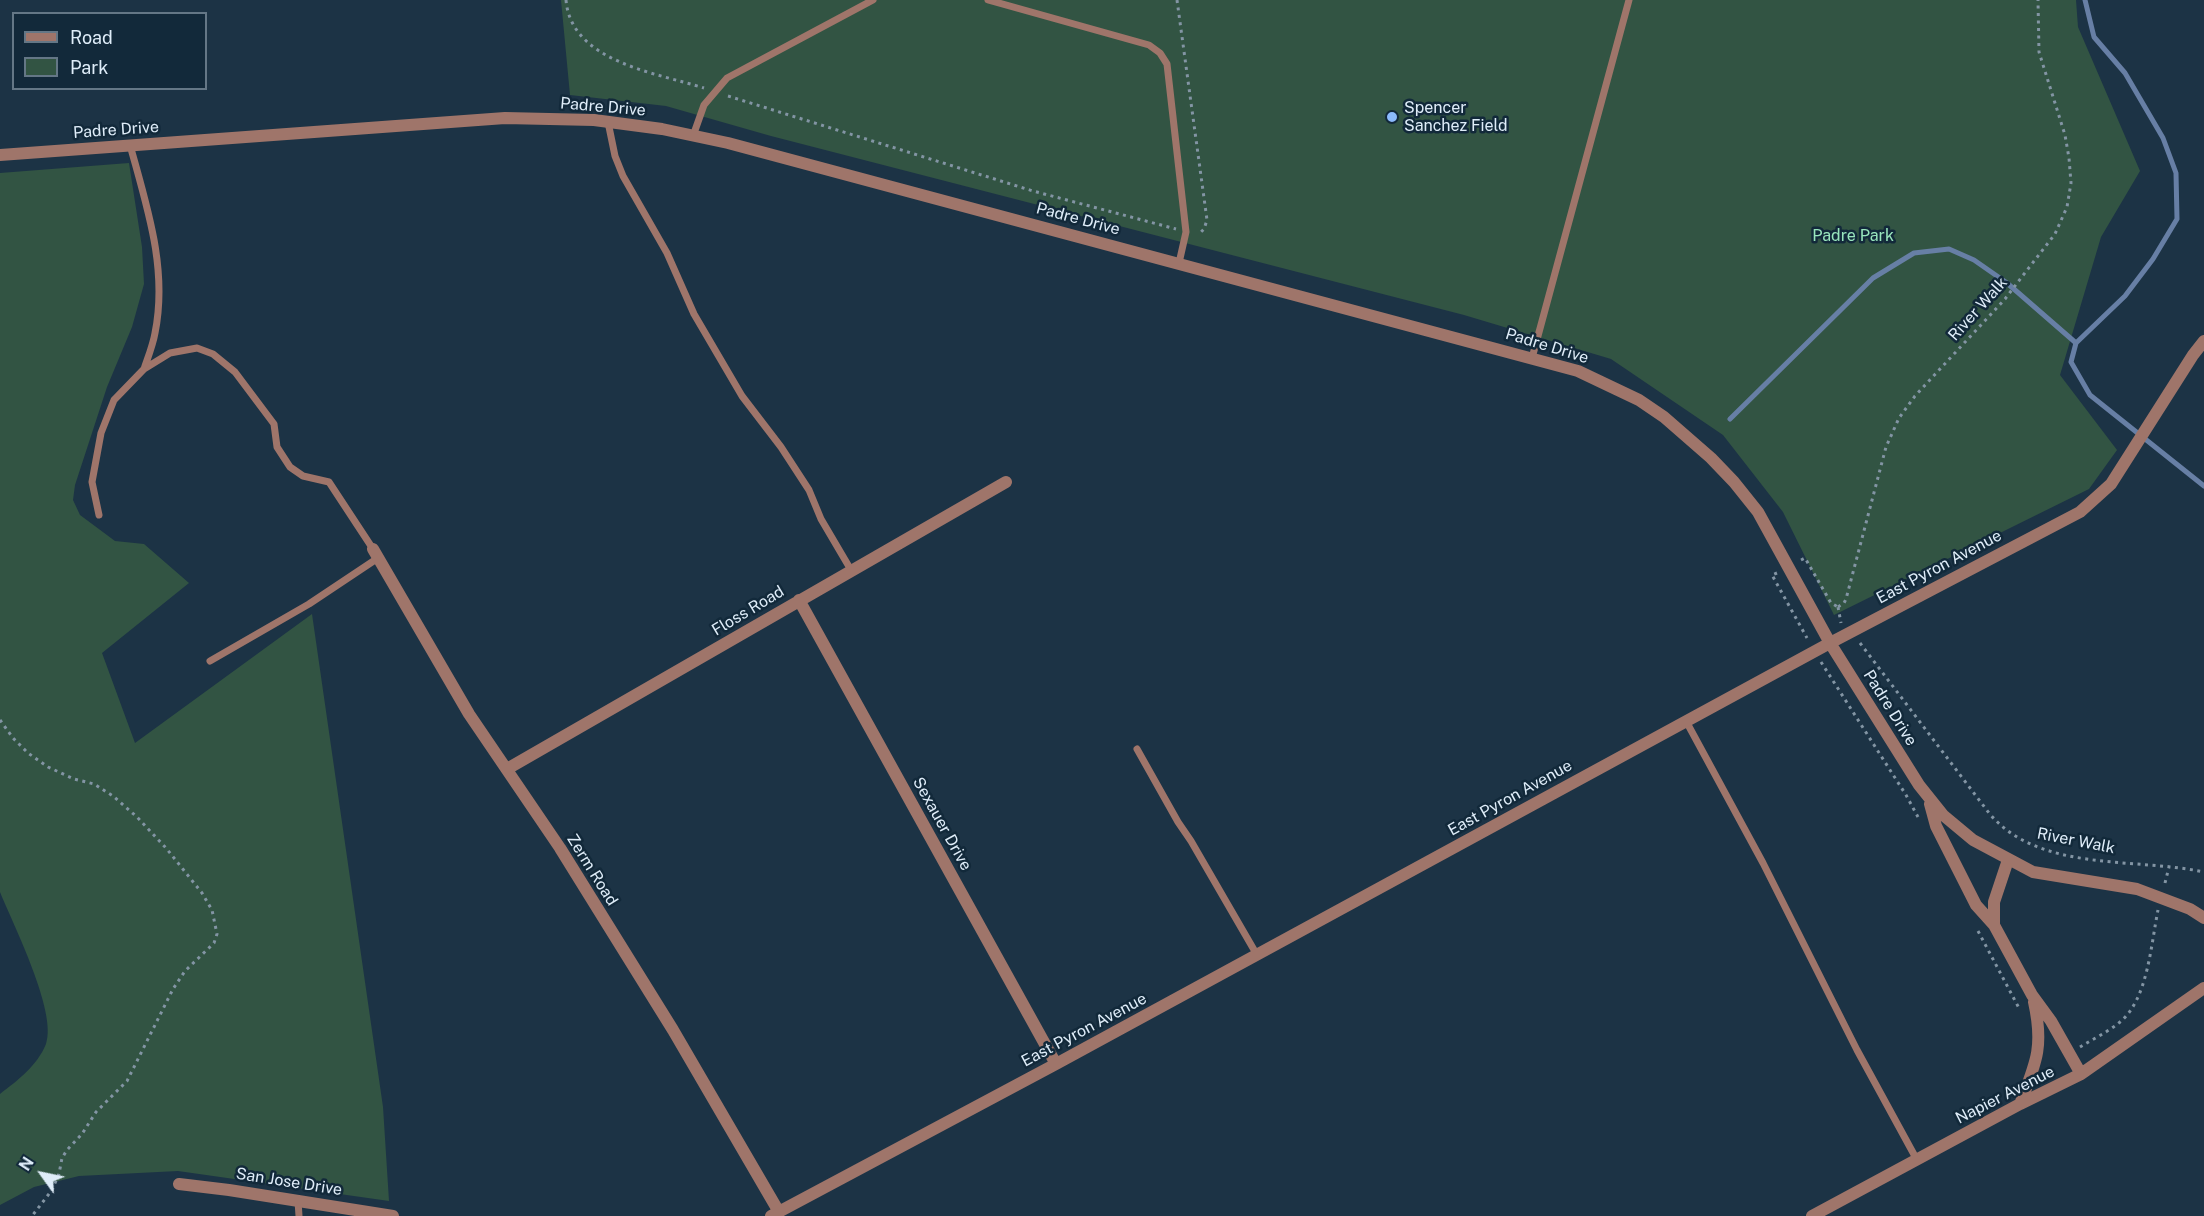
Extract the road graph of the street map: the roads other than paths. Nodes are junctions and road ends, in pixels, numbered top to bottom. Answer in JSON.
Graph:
{"nodes":[{"id":1,"x":873,"y":0,"type":"edge"},
{"id":2,"x":988,"y":0,"type":"edge"},
{"id":3,"x":1629,"y":0,"type":"edge"},
{"id":4,"x":608,"y":122,"type":"junction"},
{"id":5,"x":693,"y":135,"type":"junction"},
{"id":6,"x":130,"y":145,"type":"junction"},
{"id":7,"x":0,"y":155,"type":"edge"},
{"id":8,"x":1179,"y":263,"type":"junction"},
{"id":9,"x":2204,"y":341,"type":"edge"},
{"id":10,"x":1532,"y":358,"type":"junction"},
{"id":11,"x":144,"y":369,"type":"junction"},
{"id":12,"x":1006,"y":482,"type":"dead end"},
{"id":13,"x":99,"y":515,"type":"dead end"},
{"id":14,"x":376,"y":553,"type":"junction"},
{"id":15,"x":851,"y":570,"type":"junction"},
{"id":16,"x":799,"y":600,"type":"junction"},
{"id":17,"x":1830,"y":643,"type":"junction"},
{"id":18,"x":210,"y":661,"type":"dead end"},
{"id":19,"x":1686,"y":721,"type":"junction"},
{"id":20,"x":1137,"y":749,"type":"dead end"},
{"id":21,"x":507,"y":770,"type":"junction"},
{"id":22,"x":1929,"y":800,"type":"junction"},
{"id":23,"x":2008,"y":860,"type":"junction"},
{"id":24,"x":2204,"y":918,"type":"edge"},
{"id":25,"x":1995,"y":925,"type":"junction"},
{"id":26,"x":1257,"y":955,"type":"junction"},
{"id":27,"x":2204,"y":988,"type":"edge"},
{"id":28,"x":2032,"y":995,"type":"junction"},
{"id":29,"x":1056,"y":1064,"type":"junction"},
{"id":30,"x":2081,"y":1074,"type":"junction"},
{"id":31,"x":2020,"y":1104,"type":"junction"},
{"id":32,"x":1917,"y":1160,"type":"junction"},
{"id":33,"x":179,"y":1184,"type":"dead end"},
{"id":34,"x":298,"y":1201,"type":"junction"},
{"id":35,"x":775,"y":1214,"type":"edge"},
{"id":36,"x":299,"y":1216,"type":"edge"},
{"id":37,"x":393,"y":1216,"type":"edge"},
{"id":38,"x":1812,"y":1216,"type":"edge"}],
"edges":[{"from":1,"to":5,"type":"lane"},
{"from":2,"to":8,"type":"lane"},
{"from":3,"to":10,"type":"lane"},
{"from":4,"to":5,"type":"street","name":"Padre Drive"},
{"from":4,"to":6,"type":"street","name":"Padre Drive"},
{"from":4,"to":15,"type":"lane"},
{"from":5,"to":8,"type":"street","name":"Padre Drive"},
{"from":6,"to":7,"type":"street","name":"Padre Drive"},
{"from":6,"to":11,"type":"lane"},
{"from":8,"to":10,"type":"street","name":"Padre Drive"},
{"from":9,"to":17,"type":"street","name":"East Pyron Avenue"},
{"from":10,"to":17,"type":"street","name":"Padre Drive"},
{"from":11,"to":13,"type":"lane"},
{"from":11,"to":14,"type":"lane"},
{"from":12,"to":15,"type":"street","name":"Floss Road"},
{"from":14,"to":18,"type":"lane"},
{"from":14,"to":21,"type":"street","name":"Zerm Road"},
{"from":15,"to":16,"type":"street","name":"Floss Road"},
{"from":16,"to":21,"type":"street","name":"Floss Road"},
{"from":16,"to":29,"type":"street","name":"Sexauer Drive"},
{"from":17,"to":19,"type":"street","name":"East Pyron Avenue"},
{"from":17,"to":22,"type":"street","name":"Padre Drive"},
{"from":19,"to":26,"type":"street","name":"East Pyron Avenue"},
{"from":19,"to":32,"type":"lane"},
{"from":20,"to":26,"type":"lane"},
{"from":21,"to":35,"type":"street","name":"Zerm Road"},
{"from":22,"to":23,"type":"street","name":"Padre Drive"},
{"from":22,"to":25,"type":"street","name":"Padre Drive"},
{"from":23,"to":24,"type":"street","name":"Padre Drive"},
{"from":23,"to":25,"type":"street"},
{"from":25,"to":28,"type":"street","name":"Padre Drive"},
{"from":26,"to":29,"type":"street","name":"East Pyron Avenue"},
{"from":27,"to":30,"type":"street","name":"Napier Avenue"},
{"from":28,"to":30,"type":"street","name":"Padre Drive"},
{"from":28,"to":31,"type":"street","name":"Padre Drive"},
{"from":29,"to":35,"type":"street","name":"East Pyron Avenue"},
{"from":30,"to":31,"type":"street","name":"Napier Avenue"},
{"from":31,"to":32,"type":"street","name":"Napier Avenue"},
{"from":32,"to":38,"type":"street","name":"Napier Avenue"},
{"from":33,"to":34,"type":"street","name":"San Jose Drive"},
{"from":34,"to":36,"type":"lane"},
{"from":34,"to":37,"type":"street","name":"San Jose Drive"}]}
